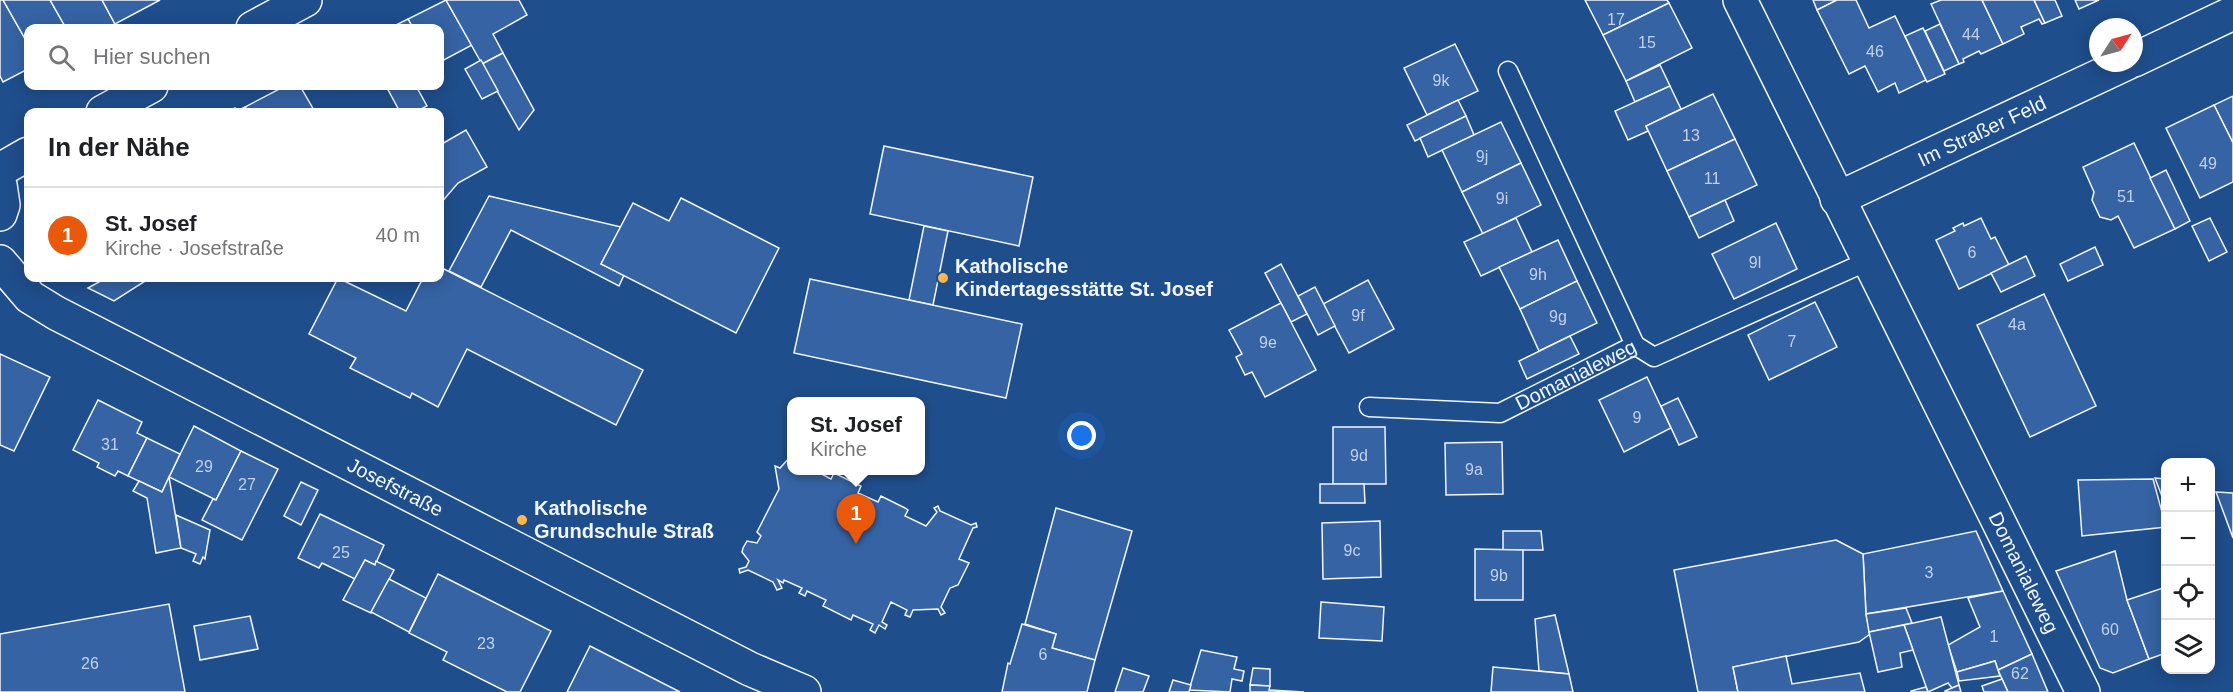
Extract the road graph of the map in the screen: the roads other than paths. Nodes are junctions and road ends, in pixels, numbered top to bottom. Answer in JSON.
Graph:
{"nodes":[{"id":1,"x":305,"y":0,"type":"edge"},
{"id":2,"x":1740,"y":0,"type":"edge"},
{"id":3,"x":2233,"y":13,"type":"edge"},
{"id":4,"x":261,"y":24,"type":"edge"},
{"id":5,"x":2143,"y":56,"type":"edge"},
{"id":6,"x":1508,"y":71,"type":"dead end"},
{"id":7,"x":2108,"y":72,"type":"edge"},
{"id":8,"x":144,"y":90,"type":"edge"},
{"id":9,"x":110,"y":108,"type":"edge"},
{"id":10,"x":24,"y":156,"type":"edge"},
{"id":11,"x":0,"y":170,"type":"edge"},
{"id":12,"x":0,"y":185,"type":"edge"},
{"id":13,"x":1837,"y":199,"type":"junction"},
{"id":14,"x":0,"y":214,"type":"edge"},
{"id":15,"x":1868,"y":261,"type":"junction"},
{"id":16,"x":0,"y":262,"type":"edge"},
{"id":17,"x":1635,"y":345,"type":"junction"},
{"id":18,"x":1369,"y":407,"type":"dead end"},
{"id":19,"x":804,"y":692,"type":"edge"},
{"id":20,"x":2083,"y":692,"type":"edge"}],
"edges":[{"from":1,"to":4,"type":"street"},
{"from":2,"to":13,"type":"street","name":"Domanialeweg"},
{"from":3,"to":5,"type":"street"},
{"from":6,"to":17,"type":"lane"},
{"from":7,"to":13,"type":"street","name":"Im Straßer Feld"},
{"from":8,"to":9,"type":"street"},
{"from":10,"to":11,"type":"street"},
{"from":12,"to":14,"type":"street"},
{"from":13,"to":15,"type":"street","name":"Domanialeweg"},
{"from":15,"to":17,"type":"lane","name":"Domanialeweg"},
{"from":15,"to":20,"type":"street","name":"Domanialeweg"},
{"from":16,"to":19,"type":"street","name":"Josefstraße"},
{"from":17,"to":18,"type":"lane","name":"Domanialeweg"}]}
